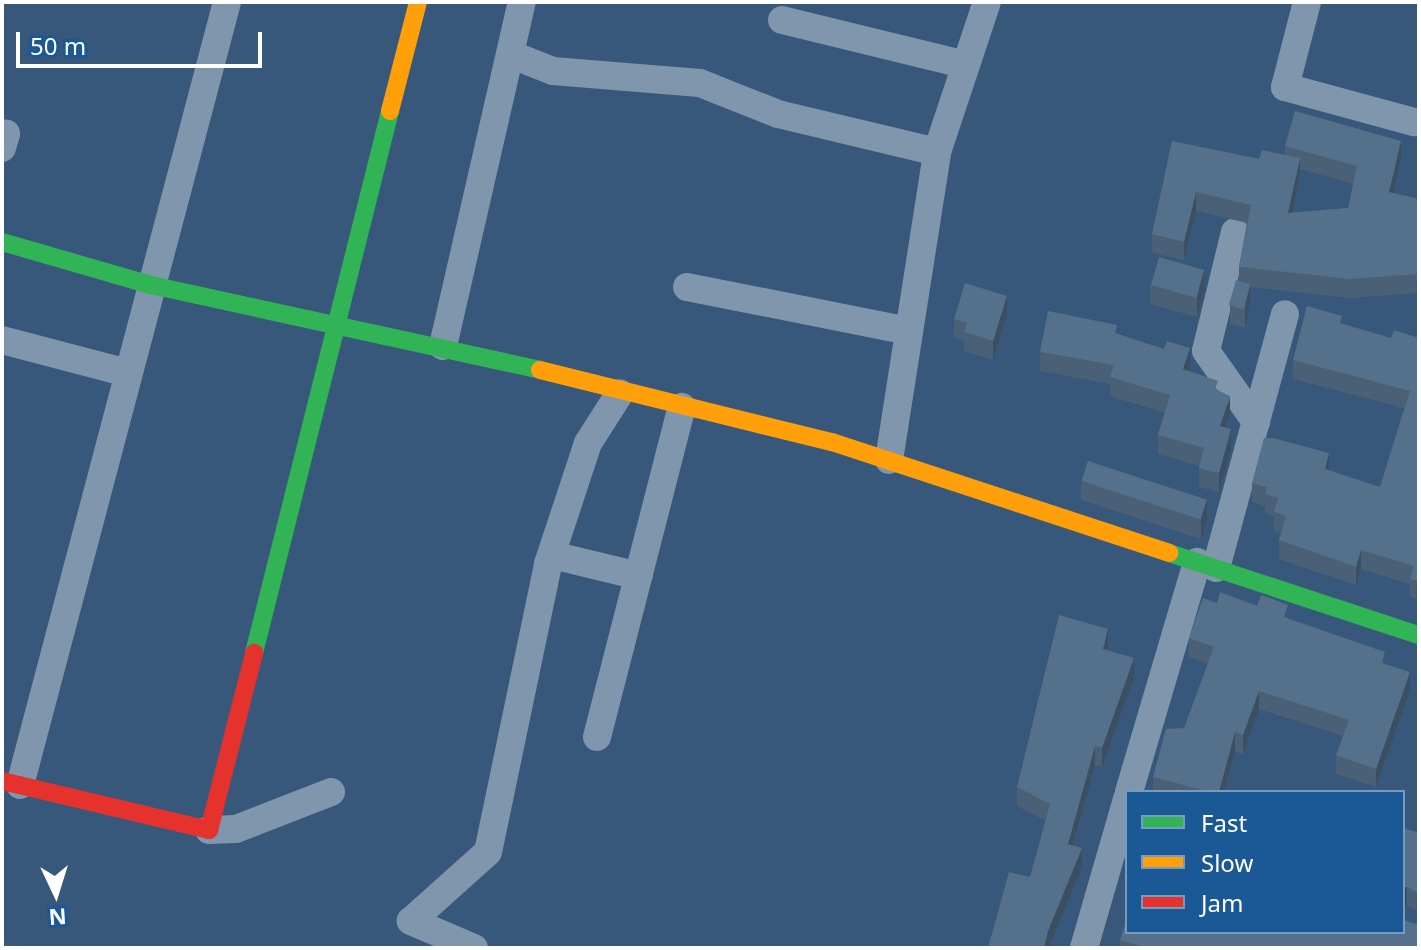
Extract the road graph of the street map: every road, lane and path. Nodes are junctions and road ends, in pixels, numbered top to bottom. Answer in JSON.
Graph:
{"nodes":[{"id":1,"x":227,"y":2,"type":"edge"},
{"id":2,"x":418,"y":2,"type":"edge"},
{"id":3,"x":522,"y":2,"type":"edge"},
{"id":4,"x":987,"y":2,"type":"edge"},
{"id":5,"x":1307,"y":2,"type":"edge"},
{"id":6,"x":782,"y":20,"type":"dead end"},
{"id":7,"x":510,"y":54,"type":"junction"},
{"id":8,"x":966,"y":65,"type":"junction"},
{"id":9,"x":1414,"y":122,"type":"dead end"},
{"id":10,"x":937,"y":152,"type":"junction"},
{"id":11,"x":1235,"y":232,"type":"dead end"},
{"id":12,"x":2,"y":242,"type":"edge"},
{"id":13,"x":151,"y":285,"type":"junction"},
{"id":14,"x":687,"y":287,"type":"dead end"},
{"id":15,"x":1285,"y":314,"type":"dead end"},
{"id":16,"x":340,"y":321,"type":"junction"},
{"id":17,"x":909,"y":331,"type":"junction"},
{"id":18,"x":2,"y":340,"type":"edge"},
{"id":19,"x":443,"y":346,"type":"junction"},
{"id":20,"x":124,"y":372,"type":"junction"},
{"id":21,"x":620,"y":393,"type":"junction"},
{"id":22,"x":682,"y":407,"type":"junction"},
{"id":23,"x":1256,"y":422,"type":"junction"},
{"id":24,"x":889,"y":460,"type":"junction"},
{"id":25,"x":552,"y":555,"type":"junction"},
{"id":26,"x":1207,"y":565,"type":"junction"},
{"id":27,"x":639,"y":576,"type":"junction"},
{"id":28,"x":1419,"y":635,"type":"edge"},
{"id":29,"x":597,"y":737,"type":"dead end"},
{"id":30,"x":11,"y":783,"type":"edge"},
{"id":31,"x":1130,"y":790,"type":"edge"},
{"id":32,"x":331,"y":792,"type":"dead end"},
{"id":33,"x":1125,"y":813,"type":"edge"},
{"id":34,"x":209,"y":830,"type":"junction"},
{"id":35,"x":1121,"y":842,"type":"edge"},
{"id":36,"x":474,"y":948,"type":"edge"},
{"id":37,"x":1084,"y":948,"type":"edge"}],
"edges":[{"from":1,"to":13,"type":"street"},
{"from":2,"to":16,"type":"street"},
{"from":3,"to":7,"type":"street"},
{"from":4,"to":8,"type":"street"},
{"from":5,"to":9,"type":"street"},
{"from":6,"to":8,"type":"street"},
{"from":7,"to":10,"type":"street"},
{"from":7,"to":19,"type":"street"},
{"from":8,"to":10,"type":"street"},
{"from":10,"to":17,"type":"street"},
{"from":11,"to":23,"type":"street"},
{"from":12,"to":13,"type":"street"},
{"from":13,"to":16,"type":"street"},
{"from":13,"to":20,"type":"street"},
{"from":14,"to":17,"type":"street"},
{"from":15,"to":23,"type":"street"},
{"from":16,"to":19,"type":"street"},
{"from":16,"to":34,"type":"street"},
{"from":17,"to":24,"type":"street"},
{"from":18,"to":20,"type":"street"},
{"from":19,"to":21,"type":"street"},
{"from":20,"to":30,"type":"street"},
{"from":21,"to":22,"type":"street"},
{"from":21,"to":25,"type":"street"},
{"from":22,"to":24,"type":"street"},
{"from":22,"to":27,"type":"street"},
{"from":23,"to":26,"type":"street"},
{"from":24,"to":26,"type":"street"},
{"from":25,"to":27,"type":"street"},
{"from":25,"to":36,"type":"street"},
{"from":26,"to":28,"type":"street"},
{"from":26,"to":31,"type":"street"},
{"from":27,"to":29,"type":"street"},
{"from":30,"to":34,"type":"street"},
{"from":32,"to":34,"type":"street"},
{"from":33,"to":35,"type":"street"},
{"from":35,"to":37,"type":"street"}]}
